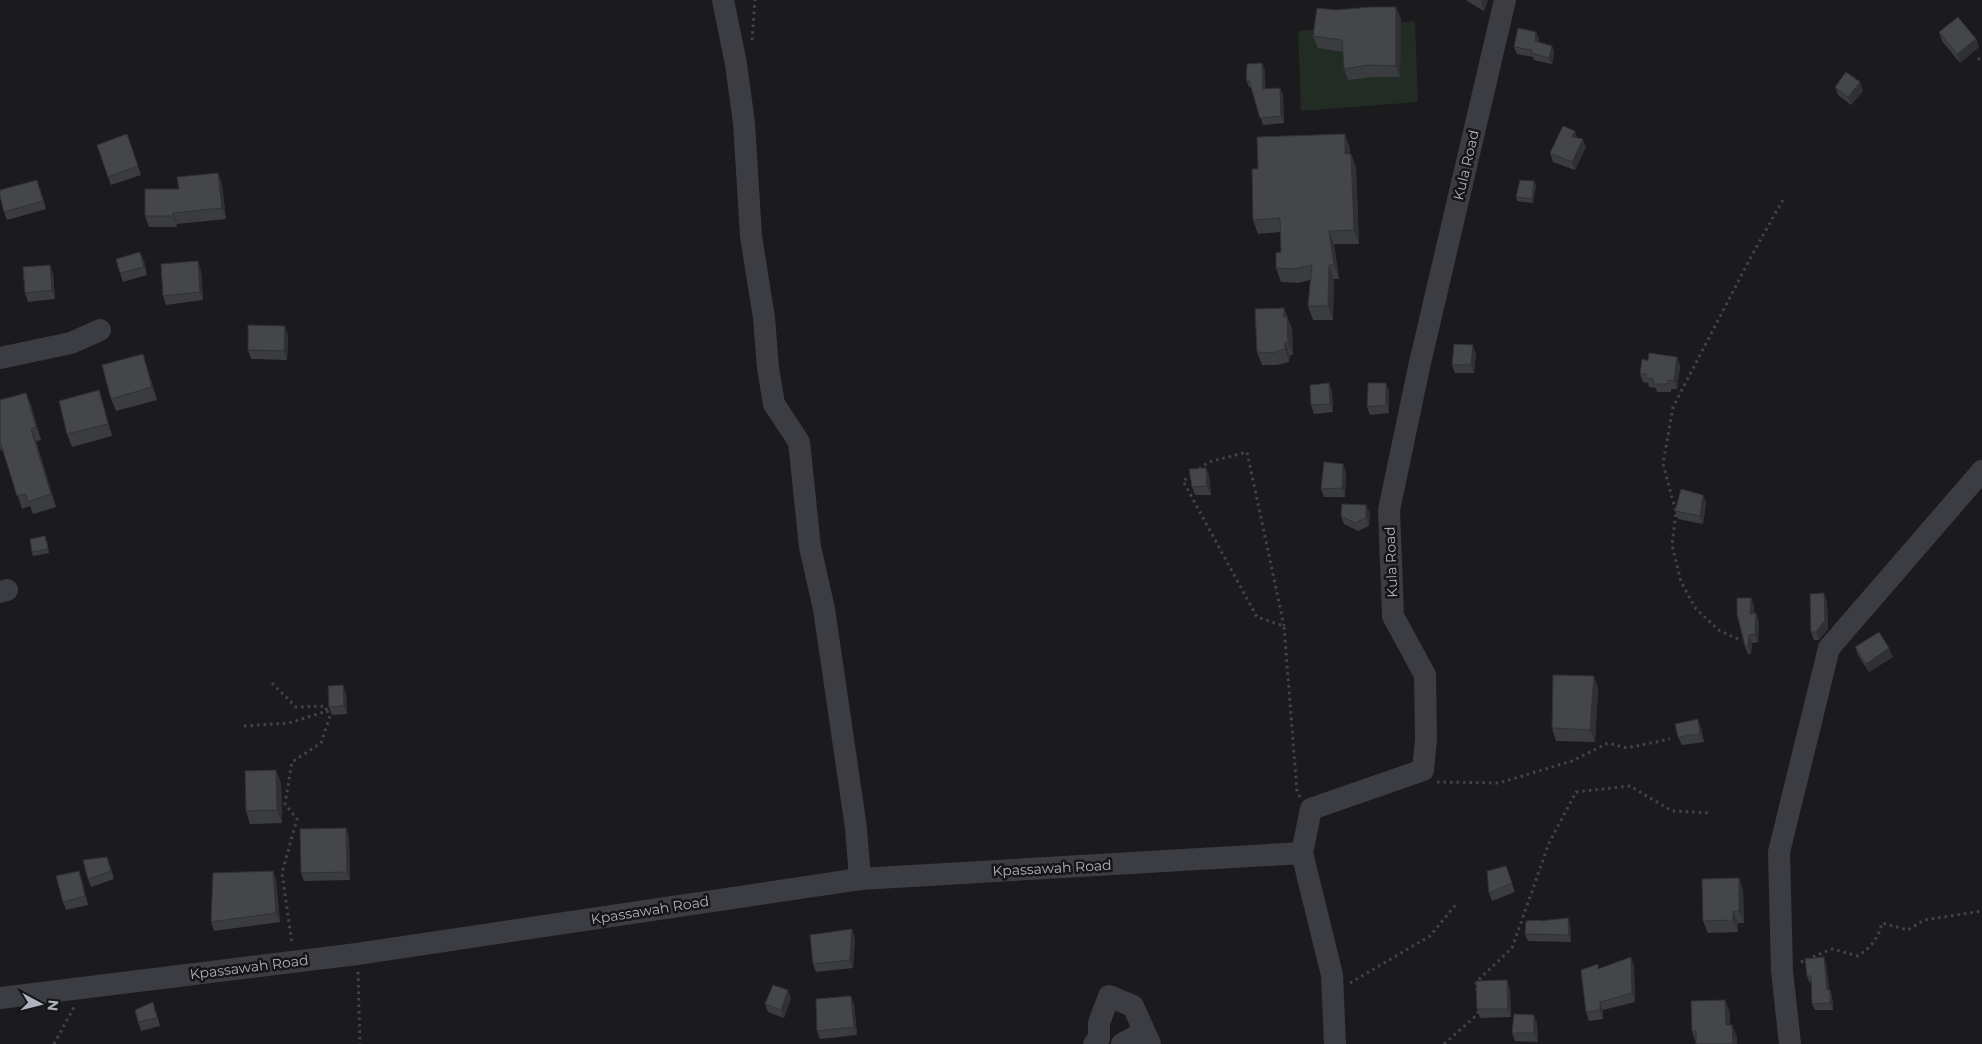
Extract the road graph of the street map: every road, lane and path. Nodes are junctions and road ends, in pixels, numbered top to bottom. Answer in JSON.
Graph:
{"nodes":[{"id":1,"x":723,"y":0,"type":"edge"},
{"id":2,"x":1505,"y":0,"type":"edge"},
{"id":3,"x":1978,"y":58,"type":"dead end"},
{"id":4,"x":1982,"y":62,"type":"edge"},
{"id":5,"x":1784,"y":198,"type":"dead end"},
{"id":6,"x":100,"y":330,"type":"dead end"},
{"id":7,"x":0,"y":358,"type":"edge"},
{"id":8,"x":1982,"y":471,"type":"edge"},
{"id":9,"x":1284,"y":626,"type":"junction"},
{"id":10,"x":1738,"y":639,"type":"dead end"},
{"id":11,"x":272,"y":683,"type":"dead end"},
{"id":12,"x":327,"y":711,"type":"junction"},
{"id":13,"x":244,"y":726,"type":"dead end"},
{"id":14,"x":1670,"y":740,"type":"dead end"},
{"id":15,"x":1422,"y":770,"type":"junction"},
{"id":16,"x":1711,"y":814,"type":"dead end"},
{"id":17,"x":1309,"y":818,"type":"junction"},
{"id":18,"x":1302,"y":853,"type":"junction"},
{"id":19,"x":860,"y":879,"type":"junction"},
{"id":20,"x":1457,"y":903,"type":"dead end"},
{"id":21,"x":1982,"y":911,"type":"edge"},
{"id":22,"x":357,"y":954,"type":"junction"},
{"id":23,"x":294,"y":962,"type":"junction"},
{"id":24,"x":1782,"y":971,"type":"junction"},
{"id":25,"x":84,"y":988,"type":"junction"},
{"id":26,"x":1333,"y":994,"type":"junction"},
{"id":27,"x":0,"y":998,"type":"edge"},
{"id":28,"x":1477,"y":998,"type":"edge"},
{"id":29,"x":1478,"y":1006,"type":"edge"},
{"id":30,"x":1147,"y":1038,"type":"edge"},
{"id":31,"x":1108,"y":1043,"type":"edge"},
{"id":32,"x":54,"y":1044,"type":"edge"},
{"id":33,"x":360,"y":1044,"type":"edge"},
{"id":34,"x":1335,"y":1044,"type":"edge"},
{"id":35,"x":1444,"y":1044,"type":"edge"},
{"id":36,"x":1790,"y":1044,"type":"edge"}],
"edges":[{"from":1,"to":19,"type":"street"},
{"from":2,"to":15,"type":"street","name":"Kula Road"},
{"from":3,"to":4,"type":"path"},
{"from":5,"to":10,"type":"path"},
{"from":6,"to":7,"type":"street"},
{"from":8,"to":24,"type":"street"},
{"from":9,"to":9,"type":"path"},
{"from":9,"to":17,"type":"path"},
{"from":11,"to":12,"type":"path"},
{"from":12,"to":13,"type":"path"},
{"from":12,"to":23,"type":"path"},
{"from":14,"to":15,"type":"path"},
{"from":15,"to":17,"type":"street"},
{"from":16,"to":28,"type":"path"},
{"from":17,"to":18,"type":"street"},
{"from":18,"to":19,"type":"street","name":"Kpassawah Road"},
{"from":18,"to":26,"type":"street"},
{"from":19,"to":22,"type":"street","name":"Kpassawah Road"},
{"from":20,"to":26,"type":"path"},
{"from":21,"to":24,"type":"path"},
{"from":22,"to":23,"type":"street","name":"Kpassawah Road"},
{"from":22,"to":33,"type":"path"},
{"from":23,"to":25,"type":"street","name":"Kpassawah Road"},
{"from":24,"to":36,"type":"street"},
{"from":25,"to":27,"type":"street","name":"Kpassawah Road"},
{"from":25,"to":32,"type":"path"},
{"from":26,"to":34,"type":"street"},
{"from":29,"to":35,"type":"path"},
{"from":30,"to":31,"type":"street"},
{"from":30,"to":31,"type":"street"}]}
